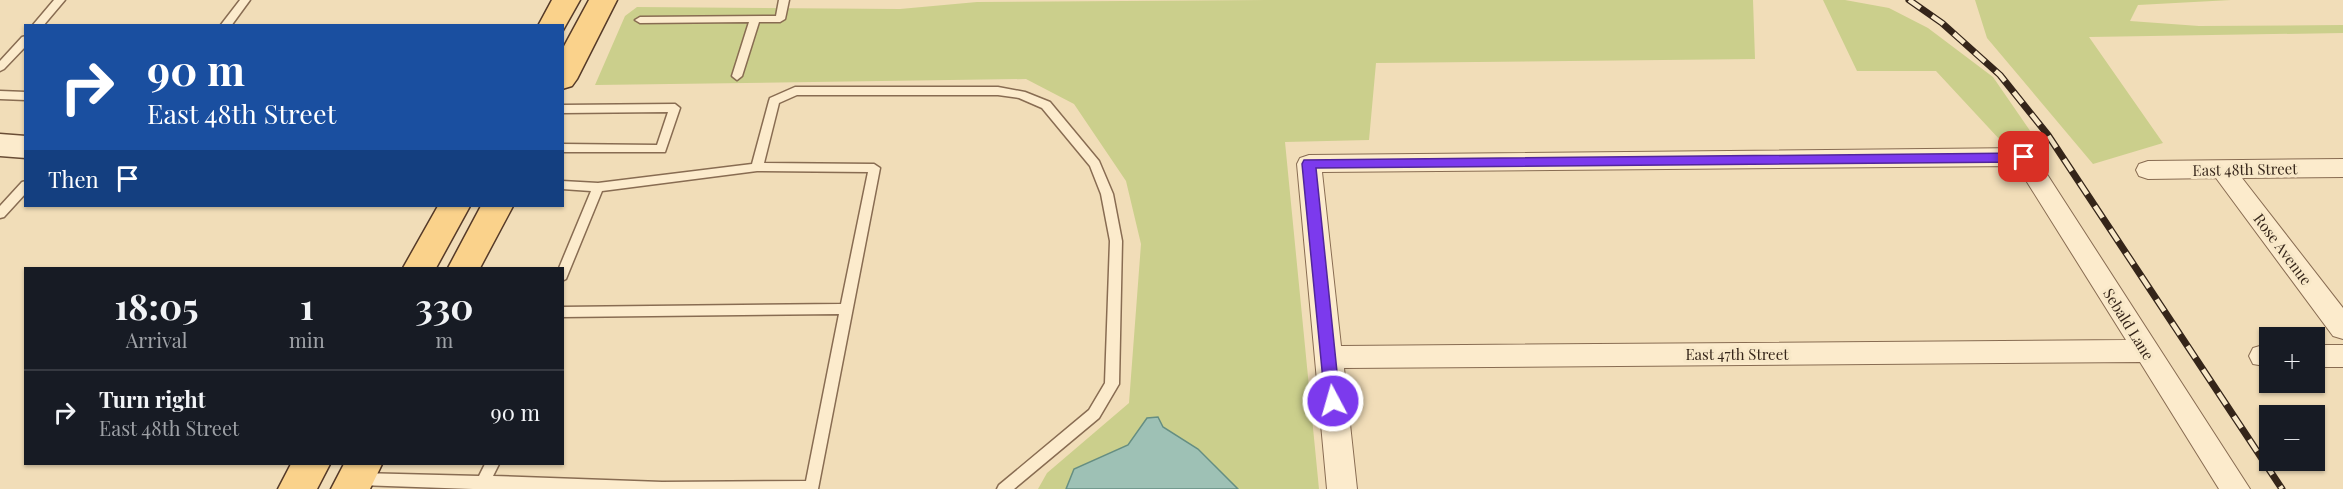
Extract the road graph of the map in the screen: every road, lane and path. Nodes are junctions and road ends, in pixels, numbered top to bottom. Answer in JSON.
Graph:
{"nodes":[{"id":1,"x":60,"y":0,"type":"edge"},
{"id":2,"x":245,"y":0,"type":"edge"},
{"id":3,"x":566,"y":0,"type":"edge"},
{"id":4,"x":603,"y":0,"type":"edge"},
{"id":5,"x":784,"y":0,"type":"edge"},
{"id":6,"x":755,"y":19,"type":"junction"},
{"id":7,"x":640,"y":20,"type":"dead end"},
{"id":8,"x":39,"y":24,"type":"edge"},
{"id":9,"x":227,"y":24,"type":"edge"},
{"id":10,"x":553,"y":24,"type":"edge"},
{"id":11,"x":24,"y":41,"type":"edge"},
{"id":12,"x":0,"y":68,"type":"edge"},
{"id":13,"x":564,"y":75,"type":"edge"},
{"id":14,"x":737,"y":76,"type":"dead end"},
{"id":15,"x":0,"y":95,"type":"edge"},
{"id":16,"x":24,"y":96,"type":"edge"},
{"id":17,"x":564,"y":109,"type":"edge"},
{"id":18,"x":0,"y":146,"type":"edge"},
{"id":19,"x":24,"y":147,"type":"edge"},
{"id":20,"x":564,"y":148,"type":"edge"},
{"id":21,"x":756,"y":167,"type":"junction"},
{"id":22,"x":2343,"y":168,"type":"edge"},
{"id":23,"x":2222,"y":169,"type":"junction"},
{"id":24,"x":2148,"y":170,"type":"dead end"},
{"id":25,"x":564,"y":185,"type":"edge"},
{"id":26,"x":24,"y":187,"type":"edge"},
{"id":27,"x":598,"y":187,"type":"junction"},
{"id":28,"x":452,"y":207,"type":"edge"},
{"id":29,"x":496,"y":207,"type":"edge"},
{"id":30,"x":0,"y":214,"type":"edge"},
{"id":31,"x":420,"y":267,"type":"edge"},
{"id":32,"x":465,"y":267,"type":"edge"},
{"id":33,"x":564,"y":271,"type":"edge"},
{"id":34,"x":847,"y":309,"type":"junction"},
{"id":35,"x":564,"y":312,"type":"edge"},
{"id":36,"x":2343,"y":328,"type":"edge"},
{"id":37,"x":2146,"y":351,"type":"junction"},
{"id":38,"x":2325,"y":356,"type":"edge"},
{"id":39,"x":2343,"y":356,"type":"edge"},
{"id":40,"x":1328,"y":357,"type":"junction"},
{"id":41,"x":310,"y":465,"type":"edge"},
{"id":42,"x":492,"y":465,"type":"edge"},
{"id":43,"x":356,"y":477,"type":"edge"},
{"id":44,"x":481,"y":486,"type":"edge"},
{"id":45,"x":812,"y":488,"type":"edge"},
{"id":46,"x":297,"y":489,"type":"edge"},
{"id":47,"x":1004,"y":489,"type":"edge"},
{"id":48,"x":1342,"y":489,"type":"edge"},
{"id":49,"x":2235,"y":489,"type":"edge"}],
"edges":[{"from":1,"to":8,"type":"lane"},
{"from":2,"to":9,"type":"lane"},
{"from":3,"to":10,"type":"main road"},
{"from":4,"to":13,"type":"main road"},
{"from":5,"to":6,"type":"lane"},
{"from":6,"to":7,"type":"lane"},
{"from":6,"to":14,"type":"lane"},
{"from":11,"to":12,"type":"lane"},
{"from":15,"to":16,"type":"lane"},
{"from":17,"to":20,"type":"lane"},
{"from":18,"to":19,"type":"street"},
{"from":21,"to":27,"type":"lane"},
{"from":21,"to":34,"type":"lane"},
{"from":21,"to":47,"type":"lane"},
{"from":22,"to":23,"type":"street","name":"East 48th Street"},
{"from":23,"to":24,"type":"street","name":"East 48th Street"},
{"from":23,"to":36,"type":"street","name":"Rose Avenue"},
{"from":25,"to":27,"type":"lane"},
{"from":26,"to":30,"type":"lane"},
{"from":27,"to":33,"type":"lane"},
{"from":28,"to":31,"type":"main road"},
{"from":29,"to":32,"type":"main road"},
{"from":34,"to":35,"type":"lane"},
{"from":34,"to":45,"type":"lane"},
{"from":37,"to":40,"type":"street","name":"East 47th Street"},
{"from":37,"to":40,"type":"street","name":"Sebald Lane"},
{"from":37,"to":49,"type":"street","name":"Sebald Lane"},
{"from":38,"to":39,"type":"street"},
{"from":40,"to":48,"type":"street"},
{"from":41,"to":46,"type":"main road"},
{"from":42,"to":44,"type":"lane"},
{"from":43,"to":44,"type":"lane"},
{"from":44,"to":45,"type":"lane"}]}
